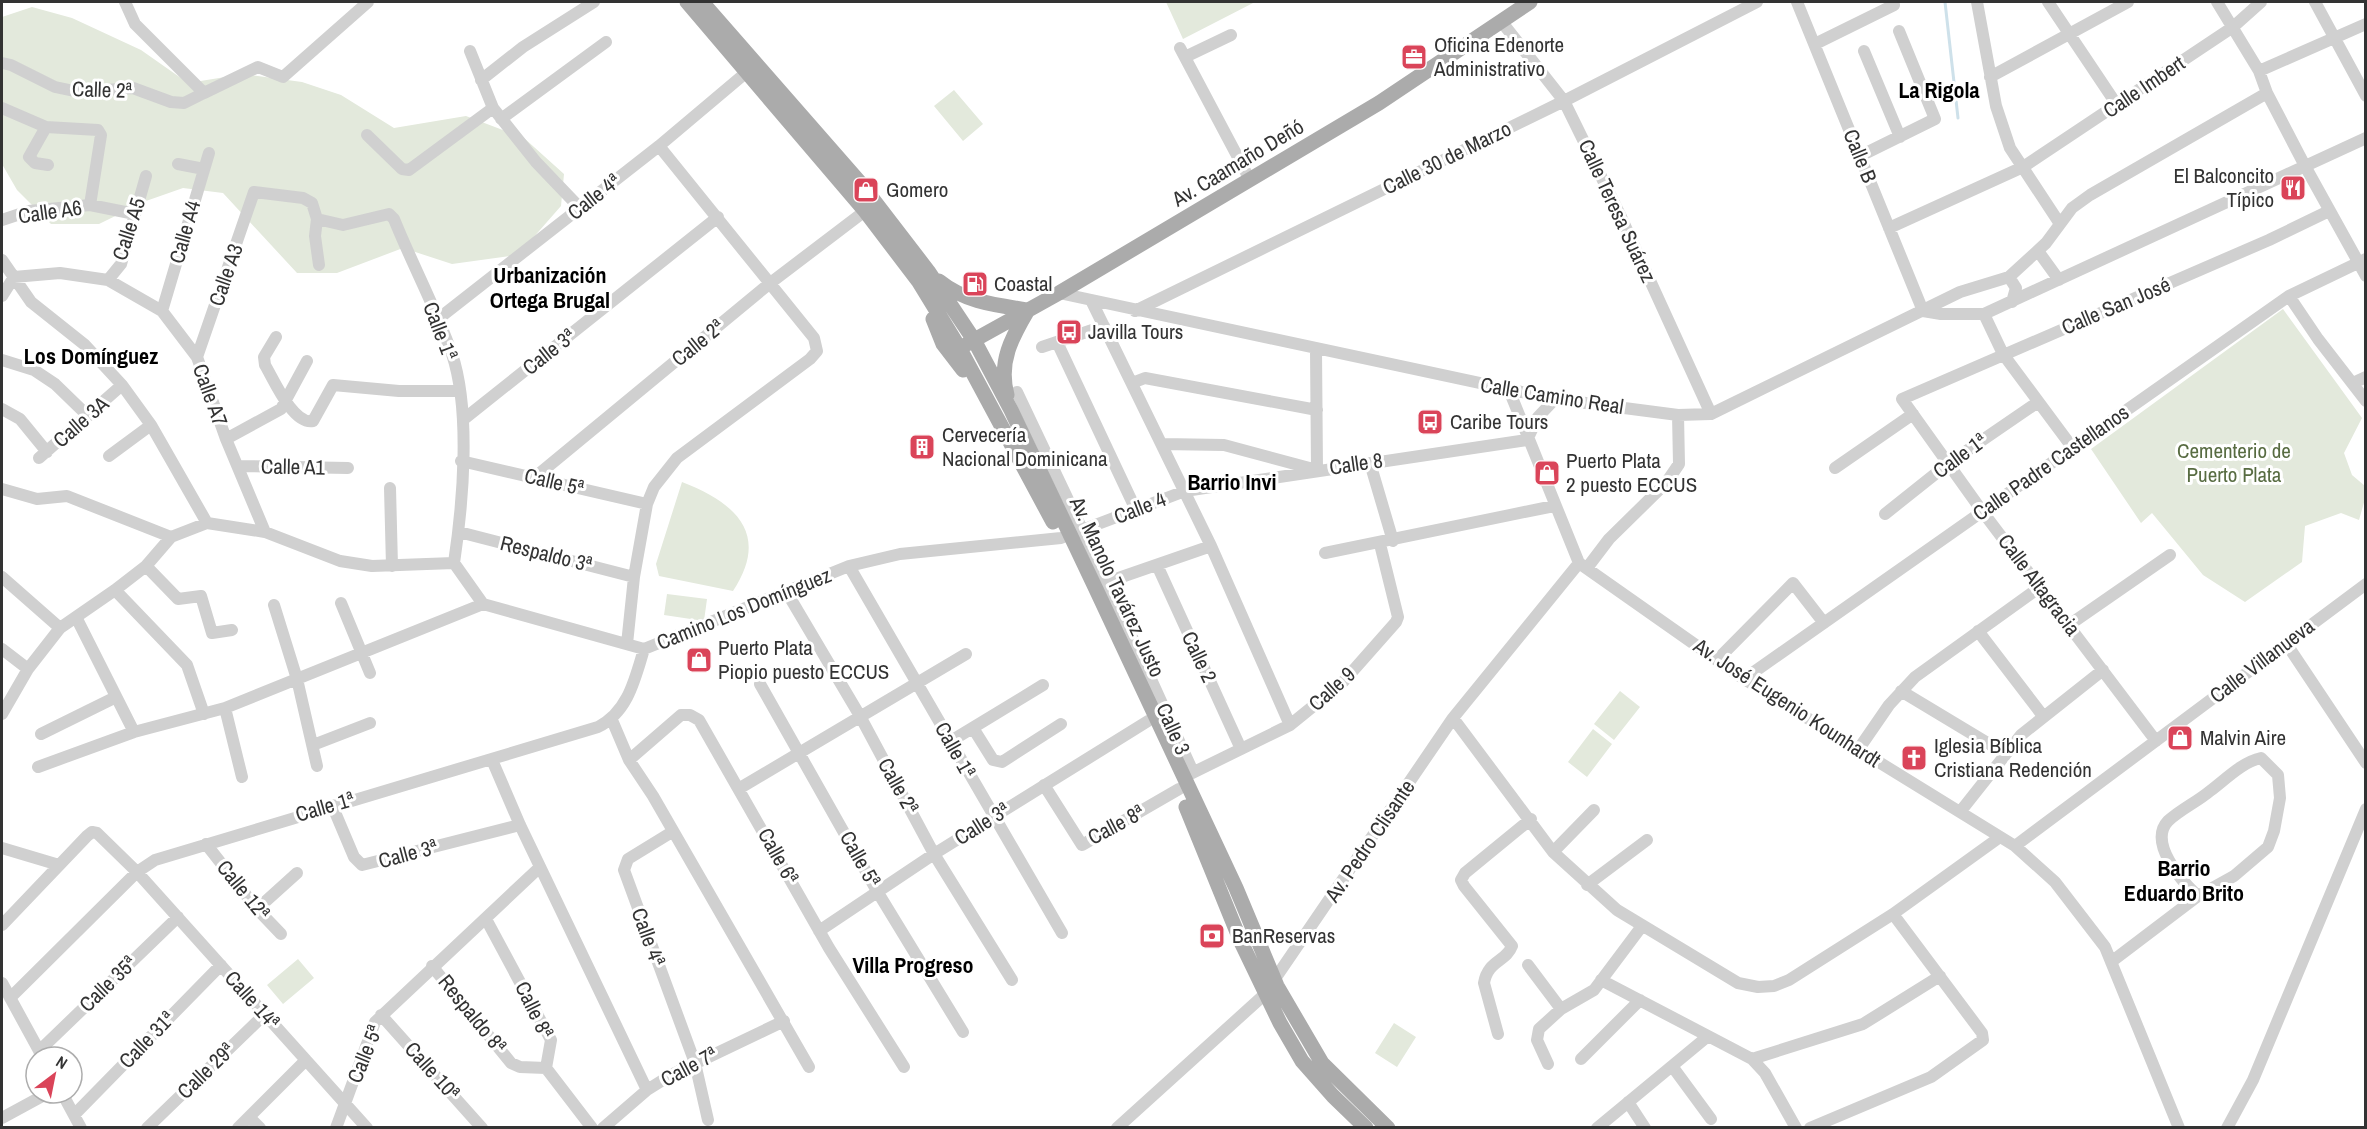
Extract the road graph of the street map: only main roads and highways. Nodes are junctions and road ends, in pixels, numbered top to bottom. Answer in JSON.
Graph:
{"nodes":[{"id":1,"x":687,"y":2,"type":"edge"},
{"id":2,"x":702,"y":2,"type":"edge"},
{"id":3,"x":1530,"y":2,"type":"edge"},
{"id":4,"x":928,"y":271,"type":"junction"},
{"id":5,"x":927,"y":295,"type":"junction"},
{"id":6,"x":1028,"y":310,"type":"junction"},
{"id":7,"x":974,"y":340,"type":"junction"},
{"id":8,"x":960,"y":349,"type":"junction"},
{"id":9,"x":985,"y":394,"type":"junction"},
{"id":10,"x":1011,"y":410,"type":"junction"},
{"id":11,"x":1071,"y":534,"type":"junction"},
{"id":12,"x":1185,"y":779,"type":"junction"},
{"id":13,"x":1366,"y":1128,"type":"edge"},
{"id":14,"x":1388,"y":1128,"type":"edge"}],
"edges":[{"from":1,"to":5,"type":"main road","name":"Av. Manolo Tavárez Justo"},
{"from":2,"to":4,"type":"main road","name":"Av. Manolo Tavárez Justo"},
{"from":3,"to":6,"type":"main road","name":"Av. Caamaño Deñó"},
{"from":4,"to":6,"type":"main road"},
{"from":4,"to":7,"type":"main road","name":"Av. Manolo Tavárez Justo"},
{"from":5,"to":8,"type":"main road","name":"Av. Manolo Tavárez Justo"},
{"from":5,"to":9,"type":"main road"},
{"from":6,"to":7,"type":"main road","name":"Av. Caamaño Deñó"},
{"from":6,"to":10,"type":"main road"},
{"from":7,"to":8,"type":"main road","name":"Av. Caamaño Deñó"},
{"from":7,"to":10,"type":"main road","name":"Av. Manolo Tavárez Justo"},
{"from":8,"to":9,"type":"main road","name":"Av. Manolo Tavárez Justo"},
{"from":9,"to":11,"type":"main road","name":"Av. Manolo Tavárez Justo"},
{"from":10,"to":11,"type":"main road","name":"Av. Manolo Tavárez Justo"},
{"from":11,"to":12,"type":"main road","name":"Av. Manolo Tavárez Justo"},
{"from":11,"to":12,"type":"main road","name":"Av. Manolo Tavárez Justo"},
{"from":12,"to":13,"type":"main road","name":"Av. Manolo Tavárez Justo"},
{"from":12,"to":14,"type":"main road","name":"Av. Manolo Tavárez Justo"}]}
